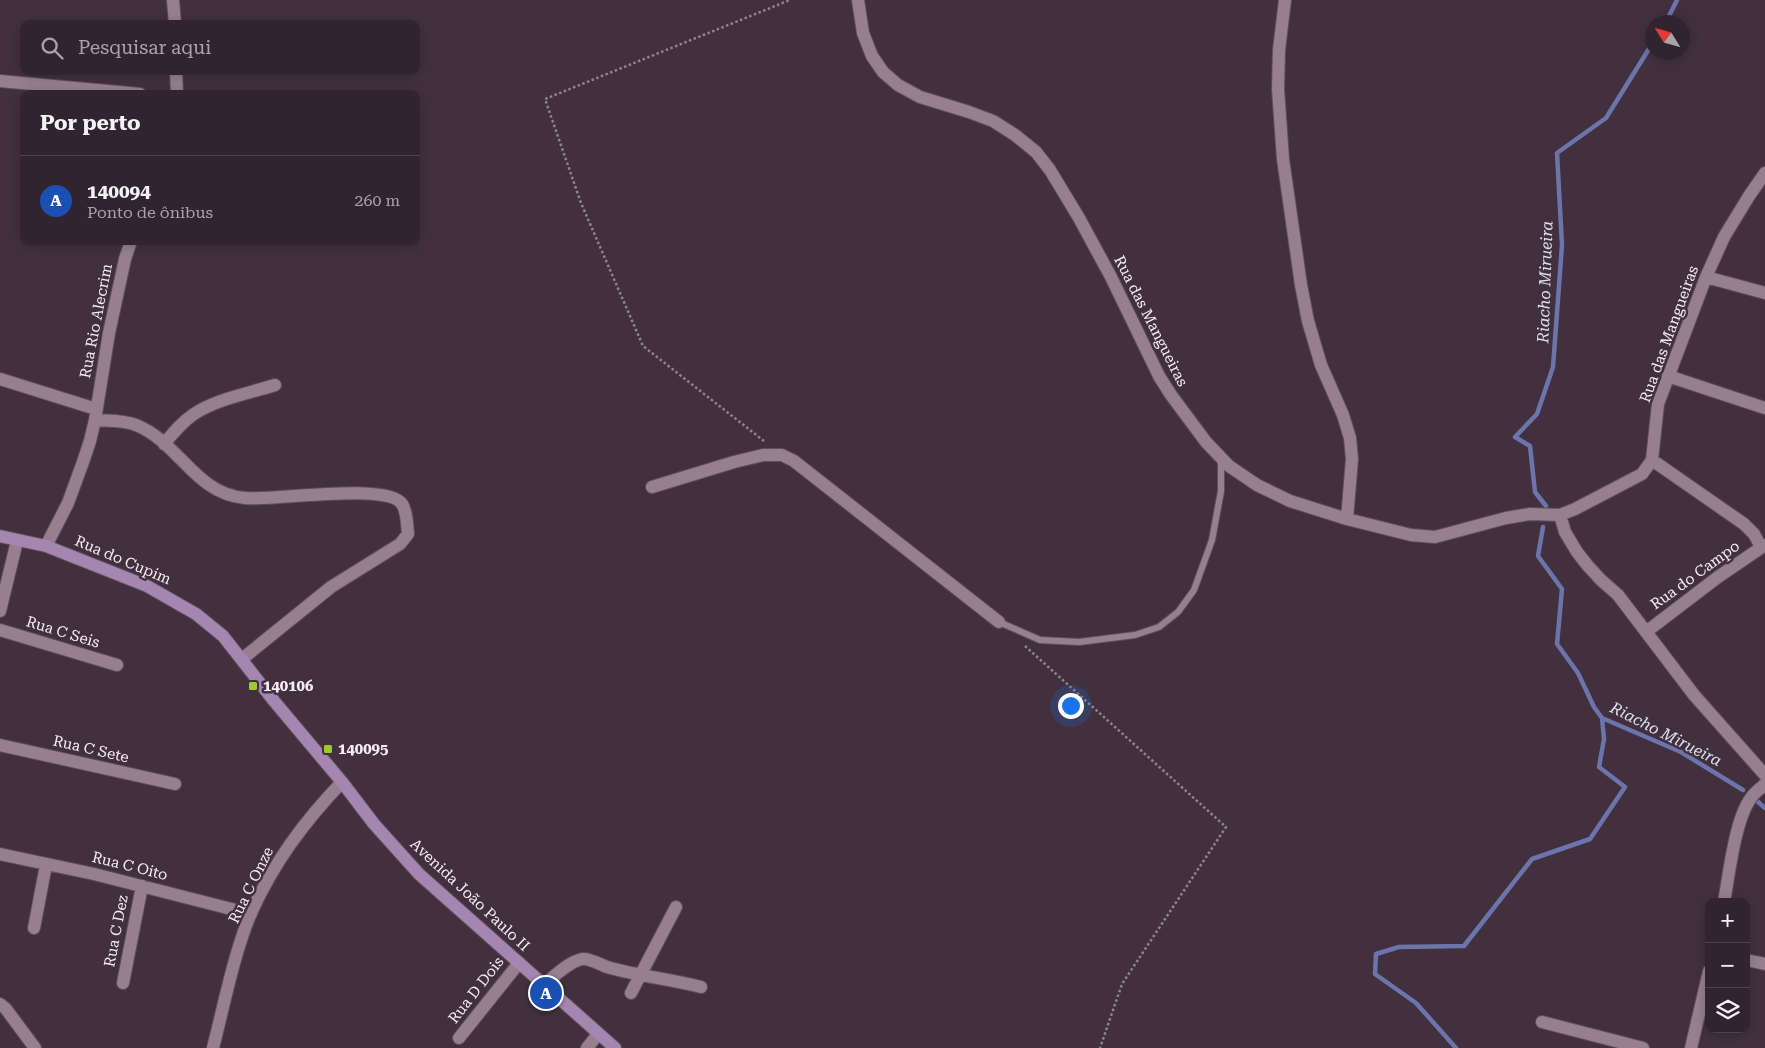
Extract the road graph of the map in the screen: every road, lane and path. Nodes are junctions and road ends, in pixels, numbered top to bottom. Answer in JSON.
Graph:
{"nodes":[{"id":1,"x":174,"y":0,"type":"edge"},
{"id":2,"x":790,"y":0,"type":"edge"},
{"id":3,"x":858,"y":0,"type":"edge"},
{"id":4,"x":1285,"y":0,"type":"edge"},
{"id":5,"x":174,"y":20,"type":"edge"},
{"id":6,"x":176,"y":75,"type":"edge"},
{"id":7,"x":0,"y":81,"type":"edge"},
{"id":8,"x":97,"y":90,"type":"edge"},
{"id":9,"x":176,"y":90,"type":"edge"},
{"id":10,"x":1765,"y":173,"type":"edge"},
{"id":11,"x":130,"y":245,"type":"edge"},
{"id":12,"x":1706,"y":277,"type":"junction"},
{"id":13,"x":1765,"y":294,"type":"edge"},
{"id":14,"x":1668,"y":376,"type":"junction"},
{"id":15,"x":0,"y":379,"type":"edge"},
{"id":16,"x":275,"y":385,"type":"dead end"},
{"id":17,"x":1765,"y":408,"type":"edge"},
{"id":18,"x":96,"y":414,"type":"junction"},
{"id":19,"x":164,"y":444,"type":"junction"},
{"id":20,"x":782,"y":455,"type":"junction"},
{"id":21,"x":1221,"y":458,"type":"junction"},
{"id":22,"x":1652,"y":460,"type":"junction"},
{"id":23,"x":652,"y":487,"type":"dead end"},
{"id":24,"x":1560,"y":515,"type":"junction"},
{"id":25,"x":1347,"y":519,"type":"junction"},
{"id":26,"x":0,"y":536,"type":"edge"},
{"id":27,"x":17,"y":541,"type":"junction"},
{"id":28,"x":46,"y":546,"type":"junction"},
{"id":29,"x":1763,"y":546,"type":"edge"},
{"id":30,"x":0,"y":611,"type":"edge"},
{"id":31,"x":999,"y":622,"type":"joint"},
{"id":32,"x":0,"y":630,"type":"edge"},
{"id":33,"x":1646,"y":632,"type":"junction"},
{"id":34,"x":223,"y":636,"type":"joint"},
{"id":35,"x":1021,"y":642,"type":"dead end"},
{"id":36,"x":242,"y":659,"type":"junction"},
{"id":37,"x":118,"y":665,"type":"dead end"},
{"id":38,"x":0,"y":745,"type":"edge"},
{"id":39,"x":1765,"y":775,"type":"edge"},
{"id":40,"x":342,"y":782,"type":"junction"},
{"id":41,"x":175,"y":784,"type":"dead end"},
{"id":42,"x":1765,"y":784,"type":"edge"},
{"id":43,"x":0,"y":854,"type":"edge"},
{"id":44,"x":46,"y":865,"type":"junction"},
{"id":45,"x":142,"y":886,"type":"junction"},
{"id":46,"x":1725,"y":898,"type":"edge"},
{"id":47,"x":676,"y":907,"type":"dead end"},
{"id":48,"x":251,"y":914,"type":"junction"},
{"id":49,"x":34,"y":928,"type":"dead end"},
{"id":50,"x":1750,"y":961,"type":"edge"},
{"id":51,"x":519,"y":963,"type":"junction"},
{"id":52,"x":1765,"y":964,"type":"edge"},
{"id":53,"x":640,"y":974,"type":"junction"},
{"id":54,"x":123,"y":983,"type":"dead end"},
{"id":55,"x":543,"y":985,"type":"junction"},
{"id":56,"x":701,"y":988,"type":"dead end"},
{"id":57,"x":1705,"y":988,"type":"edge"},
{"id":58,"x":631,"y":993,"type":"dead end"},
{"id":59,"x":0,"y":1004,"type":"edge"},
{"id":60,"x":1542,"y":1022,"type":"dead end"},
{"id":61,"x":598,"y":1034,"type":"junction"},
{"id":62,"x":459,"y":1038,"type":"dead end"},
{"id":63,"x":35,"y":1048,"type":"edge"},
{"id":64,"x":213,"y":1048,"type":"edge"},
{"id":65,"x":587,"y":1048,"type":"edge"},
{"id":66,"x":614,"y":1048,"type":"edge"},
{"id":67,"x":1100,"y":1048,"type":"edge"},
{"id":68,"x":1643,"y":1048,"type":"edge"},
{"id":69,"x":1691,"y":1048,"type":"edge"}],
"edges":[{"from":1,"to":5,"type":"street"},
{"from":2,"to":20,"type":"path"},
{"from":3,"to":21,"type":"street","name":"Rua das Mangueiras"},
{"from":4,"to":25,"type":"street"},
{"from":6,"to":9,"type":"street"},
{"from":7,"to":8,"type":"street"},
{"from":10,"to":12,"type":"street","name":"Rua das Mangueiras"},
{"from":11,"to":18,"type":"street","name":"Rua Rio Alecrim"},
{"from":12,"to":13,"type":"street"},
{"from":12,"to":14,"type":"street","name":"Rua das Mangueiras"},
{"from":14,"to":17,"type":"street"},
{"from":14,"to":22,"type":"street","name":"Rua das Mangueiras"},
{"from":15,"to":18,"type":"street"},
{"from":16,"to":19,"type":"street"},
{"from":18,"to":19,"type":"street"},
{"from":18,"to":28,"type":"street","name":"Rua Rio Alecrim"},
{"from":19,"to":36,"type":"street"},
{"from":20,"to":23,"type":"street"},
{"from":20,"to":31,"type":"street"},
{"from":21,"to":25,"type":"street","name":"Rua das Mangueiras"},
{"from":21,"to":31,"type":"lane"},
{"from":22,"to":24,"type":"street","name":"Rua das Mangueiras"},
{"from":22,"to":29,"type":"street"},
{"from":24,"to":25,"type":"street","name":"Rua das Mangueiras"},
{"from":24,"to":33,"type":"street"},
{"from":26,"to":27,"type":"main road","name":"Rua do Cupim"},
{"from":27,"to":28,"type":"main road","name":"Rua do Cupim"},
{"from":27,"to":30,"type":"street"},
{"from":28,"to":34,"type":"main road","name":"Rua do Cupim"},
{"from":29,"to":33,"type":"street","name":"Rua do Campo"},
{"from":32,"to":37,"type":"street","name":"Rua C Seis"},
{"from":33,"to":39,"type":"street"},
{"from":34,"to":36,"type":"main road","name":"Avenida João Paulo II"},
{"from":35,"to":67,"type":"path"},
{"from":36,"to":40,"type":"main road","name":"Avenida João Paulo II"},
{"from":38,"to":41,"type":"street","name":"Rua C Sete"},
{"from":40,"to":48,"type":"street","name":"Rua C Onze"},
{"from":40,"to":51,"type":"main road","name":"Avenida João Paulo II"},
{"from":42,"to":46,"type":"street"},
{"from":43,"to":44,"type":"street","name":"Rua C Oito"},
{"from":44,"to":45,"type":"street","name":"Rua C Oito"},
{"from":44,"to":49,"type":"street"},
{"from":45,"to":48,"type":"street","name":"Rua C Oito"},
{"from":45,"to":54,"type":"street","name":"Rua C Dez"},
{"from":47,"to":53,"type":"street"},
{"from":48,"to":64,"type":"street","name":"Rua C Onze"},
{"from":50,"to":52,"type":"street"},
{"from":51,"to":55,"type":"main road","name":"Avenida João Paulo II"},
{"from":51,"to":62,"type":"street","name":"Rua D Dois"},
{"from":53,"to":55,"type":"street"},
{"from":53,"to":56,"type":"street"},
{"from":53,"to":58,"type":"street"},
{"from":55,"to":61,"type":"main road","name":"Avenida João Paulo II"},
{"from":57,"to":69,"type":"street"},
{"from":59,"to":63,"type":"street"},
{"from":60,"to":68,"type":"street"},
{"from":61,"to":65,"type":"street"},
{"from":61,"to":66,"type":"main road","name":"Avenida João Paulo II"}]}
